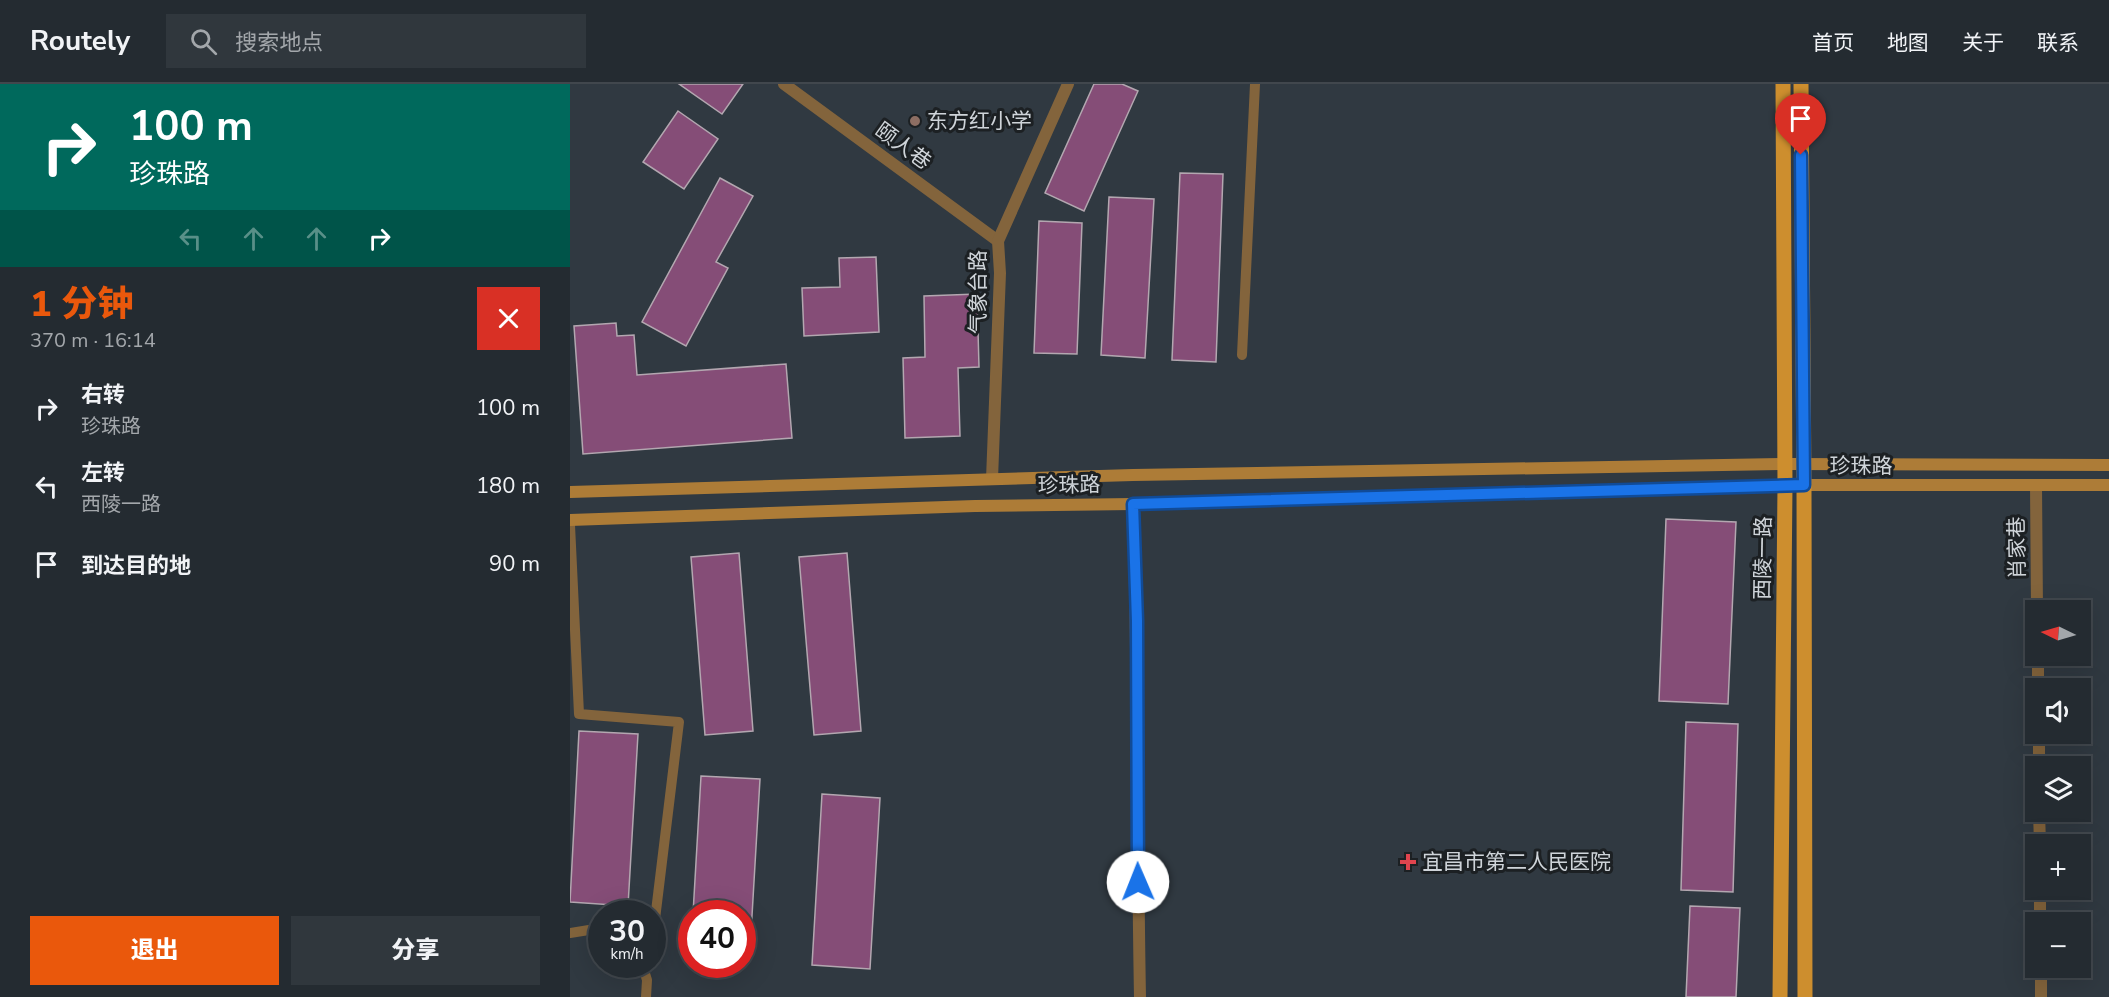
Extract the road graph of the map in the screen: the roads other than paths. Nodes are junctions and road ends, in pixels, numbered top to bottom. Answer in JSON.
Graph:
{"nodes":[{"id":1,"x":784,"y":84,"type":"edge"},
{"id":2,"x":1068,"y":84,"type":"edge"},
{"id":3,"x":1255,"y":84,"type":"edge"},
{"id":4,"x":1783,"y":84,"type":"edge"},
{"id":5,"x":1801,"y":84,"type":"edge"},
{"id":6,"x":998,"y":241,"type":"junction"},
{"id":7,"x":1242,"y":355,"type":"dead end"},
{"id":8,"x":1784,"y":464,"type":"junction"},
{"id":9,"x":1803,"y":464,"type":"junction"},
{"id":10,"x":2109,"y":465,"type":"edge"},
{"id":11,"x":992,"y":479,"type":"junction"},
{"id":12,"x":1804,"y":485,"type":"junction"},
{"id":13,"x":2036,"y":485,"type":"junction"},
{"id":14,"x":2109,"y":485,"type":"edge"},
{"id":15,"x":1785,"y":486,"type":"junction"},
{"id":16,"x":570,"y":492,"type":"edge"},
{"id":17,"x":1133,"y":504,"type":"junction"},
{"id":18,"x":570,"y":523,"type":"edge"},
{"id":19,"x":2037,"y":600,"type":"edge"},
{"id":20,"x":657,"y":900,"type":"edge"},
{"id":21,"x":588,"y":930,"type":"edge"},
{"id":22,"x":570,"y":933,"type":"edge"},
{"id":23,"x":646,"y":978,"type":"edge"},
{"id":24,"x":648,"y":978,"type":"edge"},
{"id":25,"x":2041,"y":978,"type":"edge"},
{"id":26,"x":646,"y":997,"type":"edge"},
{"id":27,"x":1140,"y":997,"type":"edge"},
{"id":28,"x":1780,"y":997,"type":"edge"},
{"id":29,"x":1805,"y":997,"type":"edge"},
{"id":30,"x":2041,"y":997,"type":"edge"}],
"edges":[{"from":1,"to":6,"type":"street","name":"颐人巷"},
{"from":2,"to":6,"type":"street","name":"气象台路"},
{"from":3,"to":7,"type":"lane"},
{"from":4,"to":8,"type":"main road","name":"西陵一路"},
{"from":5,"to":9,"type":"main road","name":"西陵一路"},
{"from":6,"to":11,"type":"street","name":"气象台路"},
{"from":8,"to":9,"type":"main road","name":"珍珠路"},
{"from":8,"to":11,"type":"main road","name":"珍珠路"},
{"from":8,"to":15,"type":"main road","name":"西陵一路"},
{"from":9,"to":10,"type":"main road","name":"珍珠路"},
{"from":9,"to":12,"type":"main road","name":"西陵一路"},
{"from":11,"to":16,"type":"main road","name":"珍珠路"},
{"from":12,"to":13,"type":"main road","name":"珍珠路"},
{"from":12,"to":15,"type":"main road","name":"珍珠路"},
{"from":12,"to":29,"type":"main road","name":"西陵一路"},
{"from":13,"to":14,"type":"main road","name":"珍珠路"},
{"from":13,"to":19,"type":"street","name":"肖家巷"},
{"from":15,"to":17,"type":"main road","name":"珍珠路"},
{"from":15,"to":28,"type":"main road","name":"西陵一路"},
{"from":17,"to":18,"type":"main road","name":"珍珠路"},
{"from":17,"to":27,"type":"street"},
{"from":18,"to":20,"type":"lane"},
{"from":21,"to":22,"type":"lane"},
{"from":23,"to":26,"type":"lane"},
{"from":24,"to":26,"type":"lane"},
{"from":25,"to":30,"type":"street"}]}
